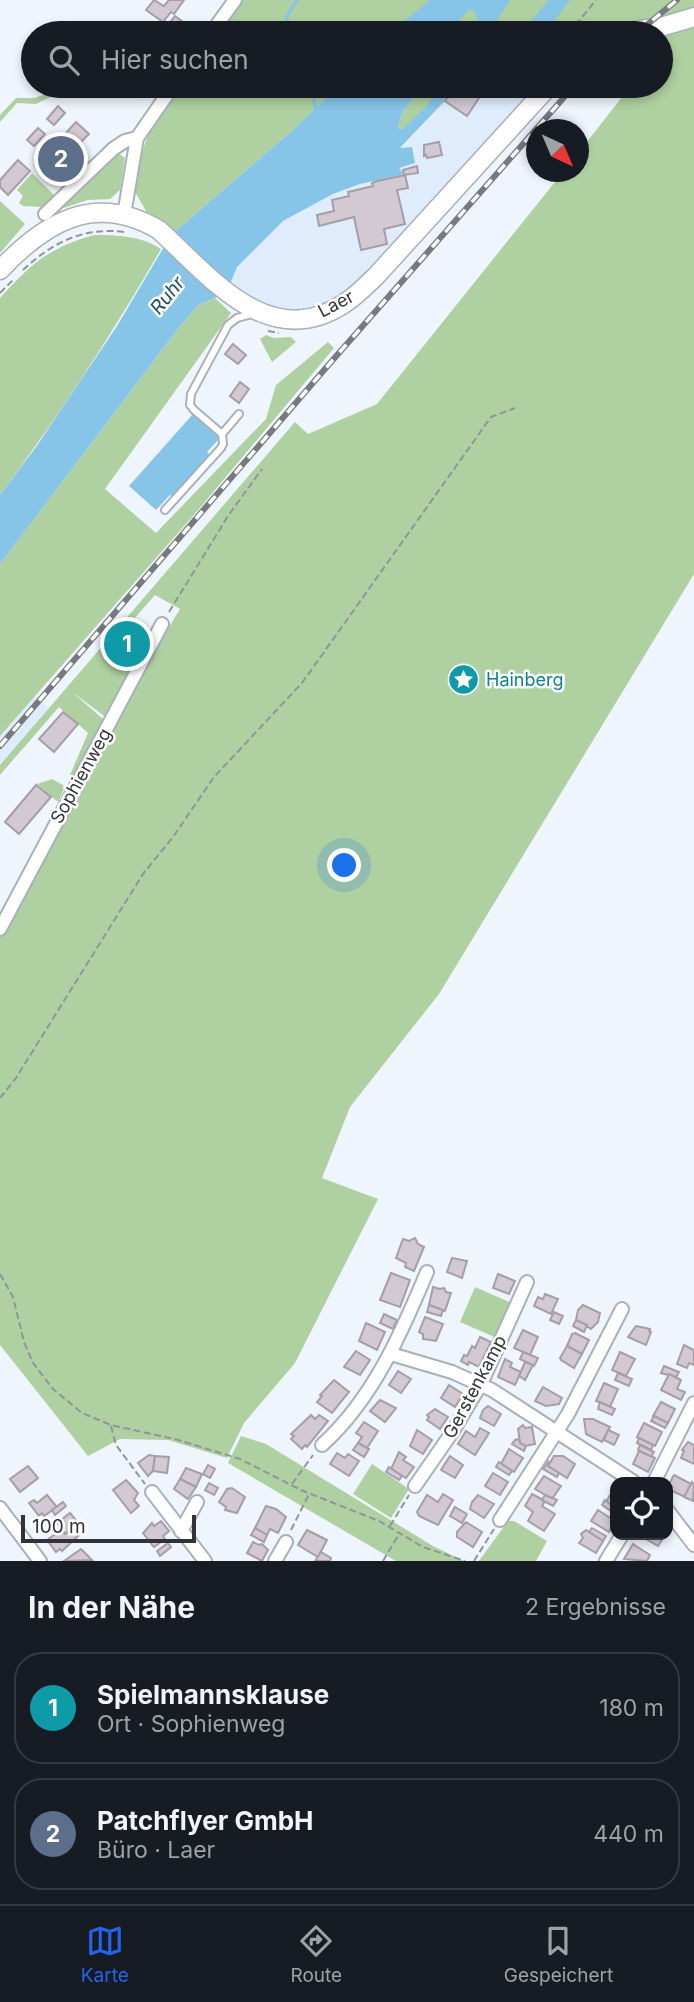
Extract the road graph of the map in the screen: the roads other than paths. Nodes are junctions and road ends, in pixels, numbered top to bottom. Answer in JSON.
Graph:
{"nodes":[{"id":1,"x":235,"y":0,"type":"edge"},
{"id":2,"x":694,"y":17,"type":"edge"},
{"id":3,"x":220,"y":21,"type":"edge"},
{"id":4,"x":673,"y":23,"type":"edge"},
{"id":5,"x":165,"y":98,"type":"edge"},
{"id":6,"x":538,"y":98,"type":"edge"},
{"id":7,"x":137,"y":138,"type":"junction"},
{"id":8,"x":45,"y":215,"type":"dead end"},
{"id":9,"x":124,"y":215,"type":"junction"},
{"id":10,"x":7,"y":274,"type":"edge"},
{"id":11,"x":257,"y":312,"type":"junction"},
{"id":12,"x":239,"y":414,"type":"dead end"},
{"id":13,"x":222,"y":434,"type":"junction"},
{"id":14,"x":165,"y":510,"type":"dead end"},
{"id":15,"x":162,"y":624,"type":"road end"},
{"id":16,"x":0,"y":929,"type":"edge"},
{"id":17,"x":427,"y":1272,"type":"dead end"},
{"id":18,"x":527,"y":1282,"type":"dead end"},
{"id":19,"x":622,"y":1309,"type":"dead end"},
{"id":20,"x":391,"y":1354,"type":"junction"},
{"id":21,"x":481,"y":1384,"type":"junction"},
{"id":22,"x":694,"y":1403,"type":"edge"},
{"id":23,"x":558,"y":1431,"type":"junction"},
{"id":24,"x":322,"y":1445,"type":"road end"},
{"id":25,"x":627,"y":1477,"type":"edge"},
{"id":26,"x":657,"y":1477,"type":"edge"},
{"id":27,"x":415,"y":1486,"type":"road end"},
{"id":28,"x":152,"y":1492,"type":"road end"},
{"id":29,"x":197,"y":1502,"type":"dead end"},
{"id":30,"x":0,"y":1508,"type":"edge"},
{"id":31,"x":673,"y":1518,"type":"edge"},
{"id":32,"x":500,"y":1520,"type":"road end"},
{"id":33,"x":181,"y":1531,"type":"junction"},
{"id":34,"x":619,"y":1540,"type":"edge"},
{"id":35,"x":286,"y":1542,"type":"road end"},
{"id":36,"x":694,"y":1545,"type":"edge"},
{"id":37,"x":40,"y":1561,"type":"edge"},
{"id":38,"x":205,"y":1561,"type":"edge"},
{"id":39,"x":275,"y":1561,"type":"edge"},
{"id":40,"x":606,"y":1561,"type":"edge"}],
"edges":[{"from":1,"to":3,"type":"street"},
{"from":2,"to":4,"type":"main road"},
{"from":5,"to":7,"type":"street"},
{"from":6,"to":11,"type":"main road","name":"Laer"},
{"from":7,"to":8,"type":"street"},
{"from":7,"to":9,"type":"street"},
{"from":9,"to":10,"type":"main road","name":"Laer"},
{"from":9,"to":11,"type":"main road","name":"Laer"},
{"from":11,"to":13,"type":"lane"},
{"from":12,"to":13,"type":"lane"},
{"from":13,"to":14,"type":"lane"},
{"from":15,"to":16,"type":"street","name":"Sophienweg"},
{"from":17,"to":20,"type":"street"},
{"from":18,"to":21,"type":"street","name":"Gerstenkamp"},
{"from":19,"to":23,"type":"street"},
{"from":20,"to":21,"type":"street"},
{"from":20,"to":24,"type":"street"},
{"from":21,"to":23,"type":"street"},
{"from":21,"to":27,"type":"street","name":"Gerstenkamp"},
{"from":22,"to":26,"type":"street"},
{"from":23,"to":25,"type":"street"},
{"from":23,"to":32,"type":"street"},
{"from":28,"to":33,"type":"street"},
{"from":29,"to":33,"type":"street"},
{"from":30,"to":37,"type":"street"},
{"from":31,"to":36,"type":"street"},
{"from":33,"to":38,"type":"street"},
{"from":34,"to":40,"type":"street"},
{"from":35,"to":39,"type":"street"}]}
